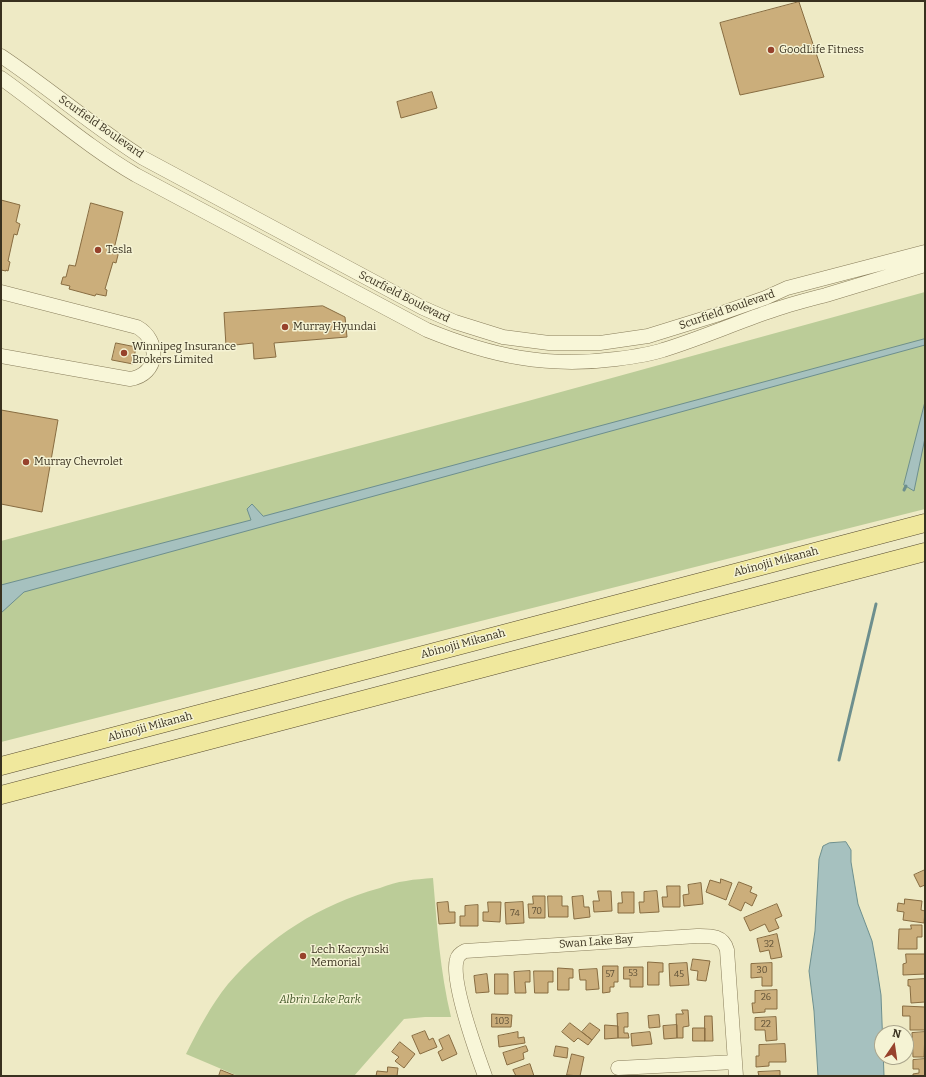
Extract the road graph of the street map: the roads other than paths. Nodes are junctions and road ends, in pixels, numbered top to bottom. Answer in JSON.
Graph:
{"nodes":[{"id":1,"x":1,"y":56,"type":"edge"},
{"id":2,"x":1,"y":78,"type":"edge"},
{"id":3,"x":925,"y":252,"type":"edge"},
{"id":4,"x":925,"y":265,"type":"edge"},
{"id":5,"x":1,"y":292,"type":"edge"},
{"id":6,"x":1,"y":356,"type":"edge"},
{"id":7,"x":925,"y":523,"type":"edge"},
{"id":8,"x":925,"y":552,"type":"edge"},
{"id":9,"x":1,"y":766,"type":"edge"},
{"id":10,"x":1,"y":795,"type":"edge"},
{"id":11,"x":735,"y":1062,"type":"junction"},
{"id":12,"x":618,"y":1068,"type":"dead end"},
{"id":13,"x":485,"y":1076,"type":"edge"},
{"id":14,"x":736,"y":1076,"type":"edge"}],
"edges":[{"from":1,"to":3,"type":"street","name":"Scurfield Boulevard"},
{"from":2,"to":4,"type":"street","name":"Scurfield Boulevard"},
{"from":5,"to":6,"type":"street"},
{"from":7,"to":9,"type":"main road","name":"Abinojii Mikanah"},
{"from":8,"to":10,"type":"main road"},
{"from":11,"to":12,"type":"street"},
{"from":11,"to":13,"type":"street","name":"Swan Lake Bay"},
{"from":11,"to":14,"type":"street","name":"Swan Lake Bay"}]}
